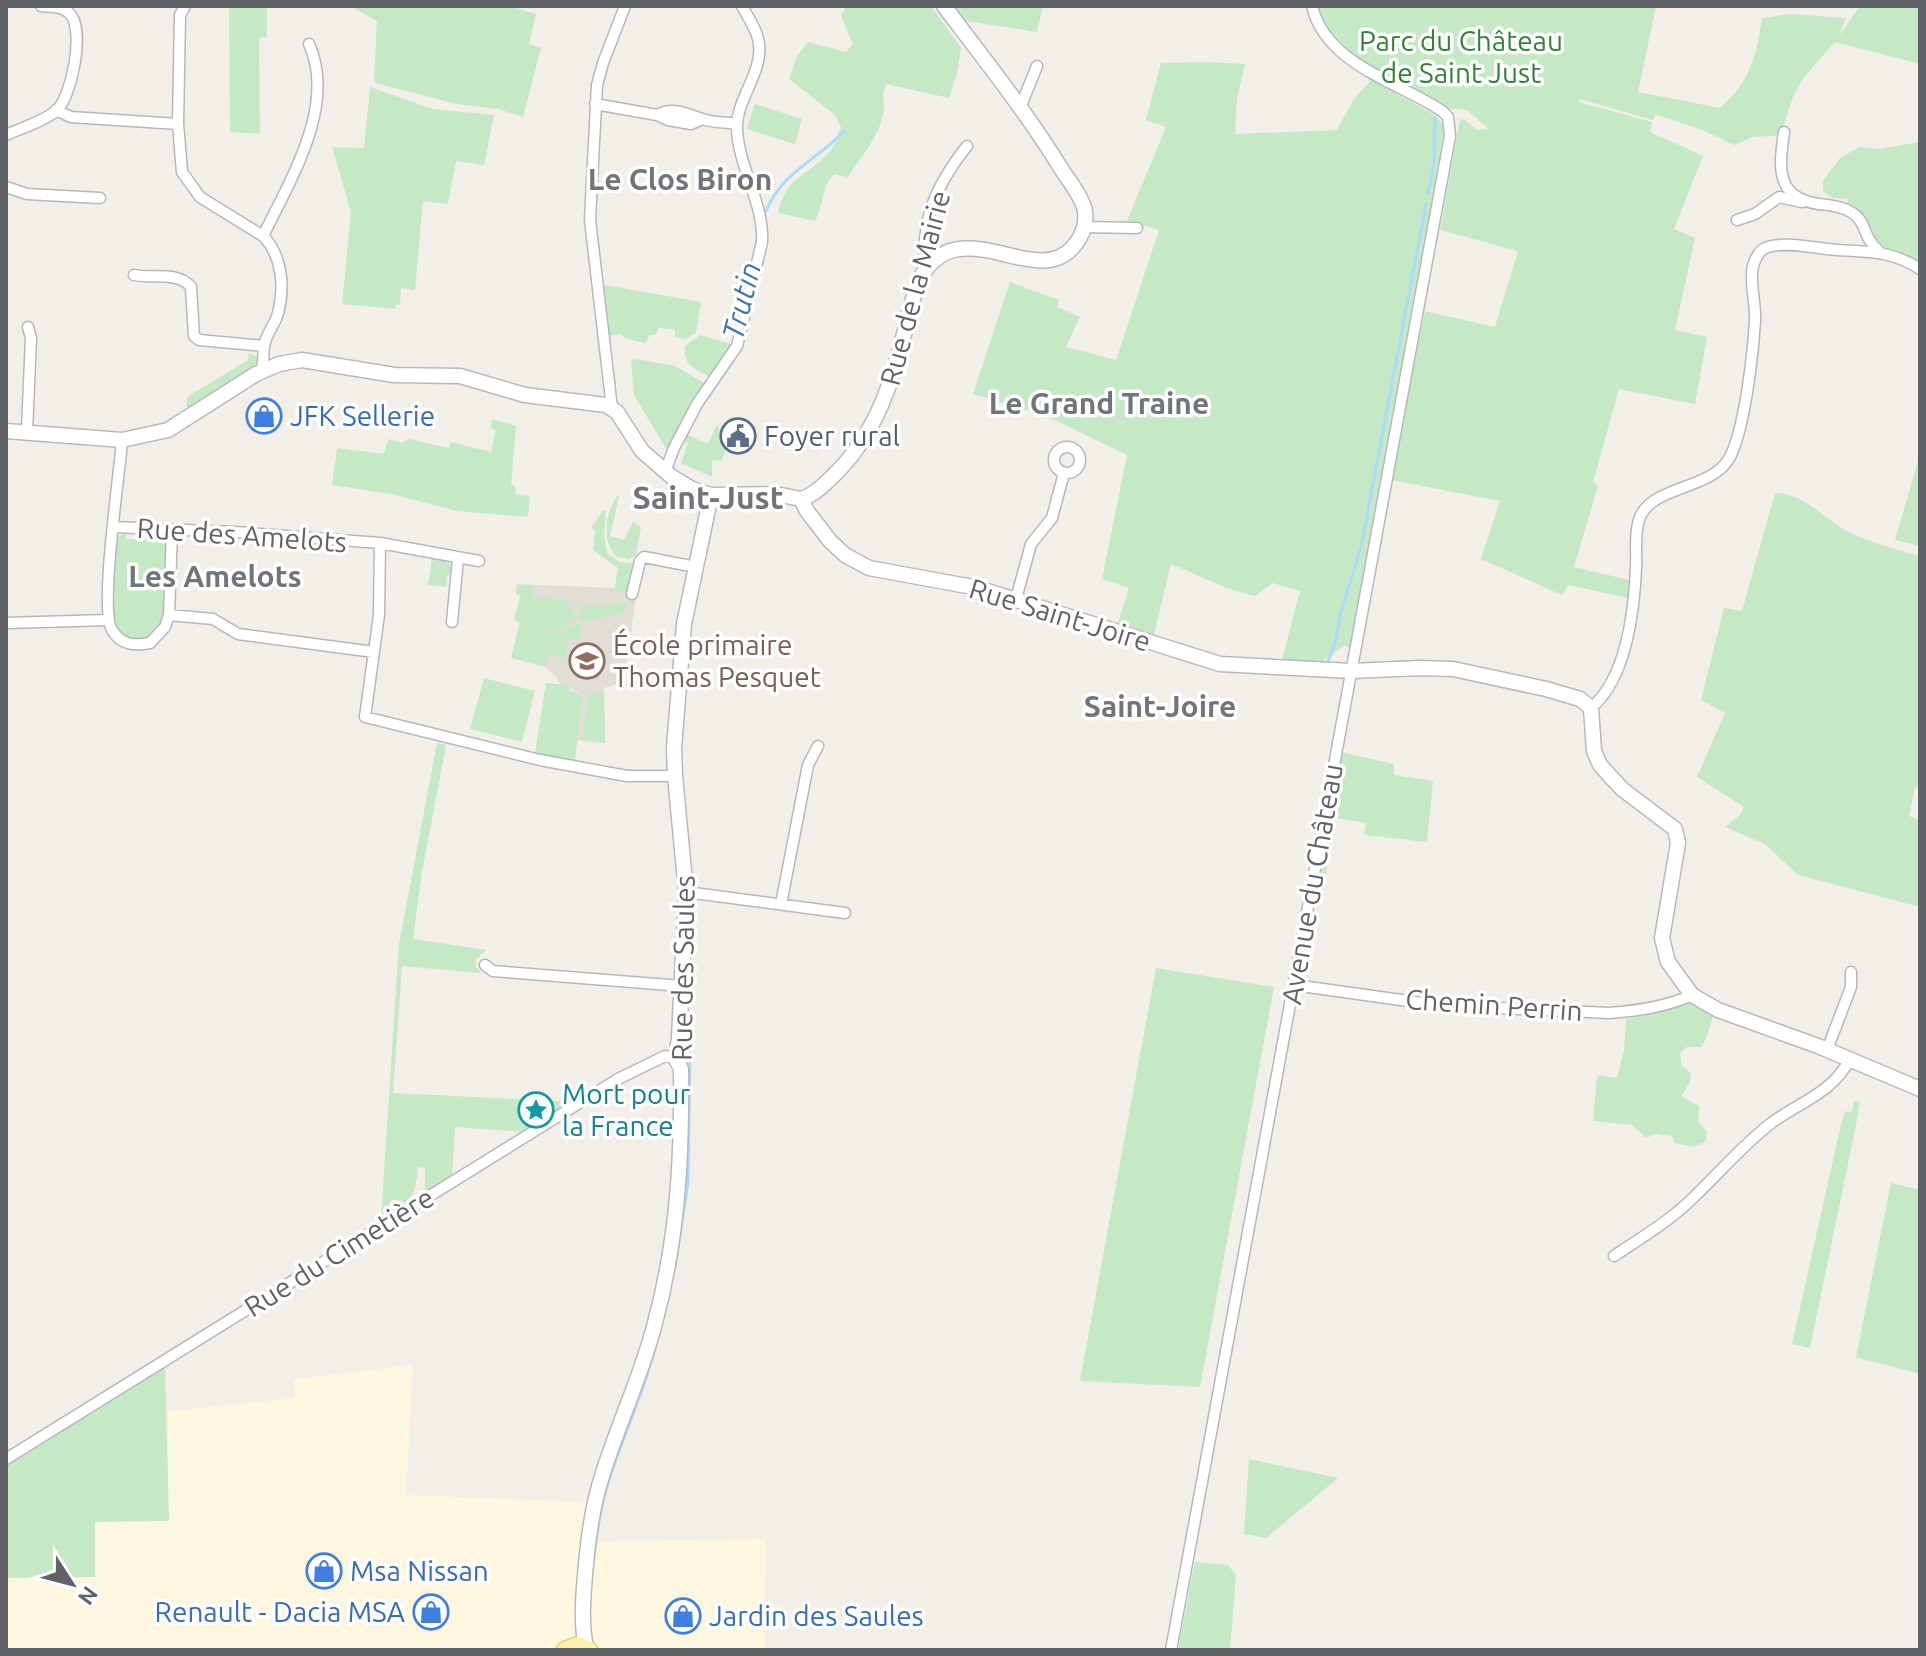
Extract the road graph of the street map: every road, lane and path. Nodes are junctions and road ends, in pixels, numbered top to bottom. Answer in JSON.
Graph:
{"nodes":[{"id":1,"x":41,"y":6,"type":"edge"},
{"id":2,"x":185,"y":6,"type":"edge"},
{"id":3,"x":625,"y":6,"type":"edge"},
{"id":4,"x":742,"y":6,"type":"edge"},
{"id":5,"x":944,"y":6,"type":"edge"},
{"id":6,"x":1312,"y":6,"type":"edge"},
{"id":7,"x":309,"y":44,"type":"dead end"},
{"id":8,"x":1037,"y":66,"type":"dead end"},
{"id":9,"x":595,"y":104,"type":"junction"},
{"id":10,"x":1020,"y":108,"type":"junction"},
{"id":11,"x":56,"y":110,"type":"junction"},
{"id":12,"x":178,"y":124,"type":"junction"},
{"id":13,"x":736,"y":124,"type":"junction"},
{"id":14,"x":1784,"y":132,"type":"dead end"},
{"id":15,"x":6,"y":135,"type":"edge"},
{"id":16,"x":967,"y":146,"type":"dead end"},
{"id":17,"x":6,"y":187,"type":"edge"},
{"id":18,"x":100,"y":198,"type":"dead end"},
{"id":19,"x":1804,"y":202,"type":"junction"},
{"id":20,"x":1737,"y":220,"type":"dead end"},
{"id":21,"x":1084,"y":227,"type":"junction"},
{"id":22,"x":1137,"y":228,"type":"dead end"},
{"id":23,"x":263,"y":236,"type":"junction"},
{"id":24,"x":1879,"y":251,"type":"junction"},
{"id":25,"x":925,"y":267,"type":"junction"},
{"id":26,"x":1920,"y":269,"type":"edge"},
{"id":27,"x":134,"y":275,"type":"dead end"},
{"id":28,"x":28,"y":327,"type":"dead end"},
{"id":29,"x":264,"y":349,"type":"junction"},
{"id":30,"x":285,"y":363,"type":"junction"},
{"id":31,"x":261,"y":372,"type":"junction"},
{"id":32,"x":612,"y":408,"type":"junction"},
{"id":33,"x":6,"y":431,"type":"edge"},
{"id":34,"x":27,"y":431,"type":"junction"},
{"id":35,"x":122,"y":440,"type":"junction"},
{"id":36,"x":665,"y":472,"type":"junction"},
{"id":37,"x":1064,"y":473,"type":"dead end"},
{"id":38,"x":711,"y":495,"type":"junction"},
{"id":39,"x":801,"y":499,"type":"junction"},
{"id":40,"x":113,"y":527,"type":"junction"},
{"id":41,"x":172,"y":530,"type":"junction"},
{"id":42,"x":380,"y":543,"type":"junction"},
{"id":43,"x":458,"y":559,"type":"junction"},
{"id":44,"x":479,"y":561,"type":"dead end"},
{"id":45,"x":696,"y":567,"type":"junction"},
{"id":46,"x":632,"y":594,"type":"dead end"},
{"id":47,"x":1016,"y":599,"type":"junction"},
{"id":48,"x":169,"y":615,"type":"junction"},
{"id":49,"x":108,"y":620,"type":"junction"},
{"id":50,"x":452,"y":622,"type":"dead end"},
{"id":51,"x":6,"y":623,"type":"edge"},
{"id":52,"x":374,"y":652,"type":"junction"},
{"id":53,"x":1351,"y":671,"type":"junction"},
{"id":54,"x":1591,"y":708,"type":"junction"},
{"id":55,"x":818,"y":746,"type":"dead end"},
{"id":56,"x":675,"y":776,"type":"junction"},
{"id":57,"x":686,"y":892,"type":"junction"},
{"id":58,"x":781,"y":904,"type":"junction"},
{"id":59,"x":845,"y":913,"type":"dead end"},
{"id":60,"x":485,"y":965,"type":"dead end"},
{"id":61,"x":1851,"y":972,"type":"dead end"},
{"id":62,"x":1294,"y":985,"type":"junction"},
{"id":63,"x":682,"y":986,"type":"junction"},
{"id":64,"x":1692,"y":995,"type":"junction"},
{"id":65,"x":1827,"y":1050,"type":"junction"},
{"id":66,"x":676,"y":1059,"type":"junction"},
{"id":67,"x":1850,"y":1059,"type":"junction"},
{"id":68,"x":1920,"y":1089,"type":"edge"},
{"id":69,"x":1614,"y":1256,"type":"dead end"},
{"id":70,"x":6,"y":1459,"type":"edge"},
{"id":71,"x":583,"y":1595,"type":"junction"},
{"id":72,"x":566,"y":1649,"type":"edge"},
{"id":73,"x":587,"y":1649,"type":"edge"},
{"id":74,"x":1171,"y":1650,"type":"edge"}],
"edges":[{"from":1,"to":11,"type":"street"},
{"from":2,"to":12,"type":"street"},
{"from":3,"to":9,"type":"street"},
{"from":4,"to":13,"type":"street"},
{"from":5,"to":10,"type":"street"},
{"from":6,"to":53,"type":"street","name":"Avenue du Château"},
{"from":7,"to":23,"type":"street"},
{"from":8,"to":10,"type":"street"},
{"from":9,"to":13,"type":"street"},
{"from":9,"to":32,"type":"street"},
{"from":10,"to":21,"type":"street"},
{"from":11,"to":12,"type":"street"},
{"from":11,"to":15,"type":"street"},
{"from":12,"to":23,"type":"street"},
{"from":13,"to":36,"type":"street"},
{"from":14,"to":19,"type":"street"},
{"from":16,"to":25,"type":"street","name":"Rue de la Mairie"},
{"from":17,"to":18,"type":"street"},
{"from":19,"to":20,"type":"street"},
{"from":19,"to":24,"type":"street"},
{"from":21,"to":22,"type":"street"},
{"from":21,"to":25,"type":"street"},
{"from":23,"to":29,"type":"street"},
{"from":24,"to":26,"type":"street"},
{"from":24,"to":54,"type":"street"},
{"from":25,"to":39,"type":"street","name":"Rue de la Mairie"},
{"from":27,"to":29,"type":"street"},
{"from":28,"to":34,"type":"street"},
{"from":29,"to":30,"type":"street"},
{"from":29,"to":31,"type":"street"},
{"from":30,"to":31,"type":"street"},
{"from":30,"to":32,"type":"street"},
{"from":31,"to":35,"type":"street"},
{"from":32,"to":36,"type":"street"},
{"from":33,"to":34,"type":"street"},
{"from":34,"to":35,"type":"street"},
{"from":35,"to":40,"type":"street","name":"Rue des Amelots"},
{"from":36,"to":38,"type":"street"},
{"from":37,"to":47,"type":"street"},
{"from":38,"to":39,"type":"street"},
{"from":38,"to":45,"type":"street","name":"Rue des Saules"},
{"from":39,"to":47,"type":"street","name":"Rue Saint-Joire"},
{"from":40,"to":41,"type":"street","name":"Rue des Amelots"},
{"from":40,"to":49,"type":"street"},
{"from":41,"to":42,"type":"street","name":"Rue des Amelots"},
{"from":41,"to":48,"type":"street"},
{"from":42,"to":43,"type":"street"},
{"from":42,"to":52,"type":"street","name":"Rue des Amelots"},
{"from":43,"to":44,"type":"street"},
{"from":43,"to":50,"type":"street"},
{"from":45,"to":46,"type":"street"},
{"from":45,"to":56,"type":"street","name":"Rue des Saules"},
{"from":47,"to":53,"type":"street","name":"Rue Saint-Joire"},
{"from":48,"to":49,"type":"street"},
{"from":48,"to":52,"type":"street"},
{"from":49,"to":51,"type":"street"},
{"from":52,"to":56,"type":"street","name":"Rue des Amelots"},
{"from":53,"to":54,"type":"street","name":"Rue Saint-Joire"},
{"from":53,"to":62,"type":"street","name":"Avenue du Château"},
{"from":54,"to":64,"type":"street"},
{"from":55,"to":58,"type":"street"},
{"from":56,"to":57,"type":"street","name":"Rue des Saules"},
{"from":57,"to":58,"type":"street"},
{"from":57,"to":63,"type":"street","name":"Rue des Saules"},
{"from":58,"to":59,"type":"street"},
{"from":60,"to":63,"type":"street"},
{"from":61,"to":65,"type":"street"},
{"from":62,"to":64,"type":"street","name":"Chemin Perrin"},
{"from":62,"to":74,"type":"street","name":"Avenue du Château"},
{"from":63,"to":66,"type":"street","name":"Rue des Saules"},
{"from":64,"to":65,"type":"street"},
{"from":65,"to":67,"type":"street"},
{"from":66,"to":70,"type":"street","name":"Rue du Cimetière"},
{"from":66,"to":71,"type":"street","name":"Rue des Saules"},
{"from":67,"to":68,"type":"street"},
{"from":67,"to":69,"type":"street"},
{"from":71,"to":72,"type":"street","name":"Rue des Saules"},
{"from":71,"to":73,"type":"street","name":"Rue des Saules"},
{"from":72,"to":73,"type":"main road"}]}
